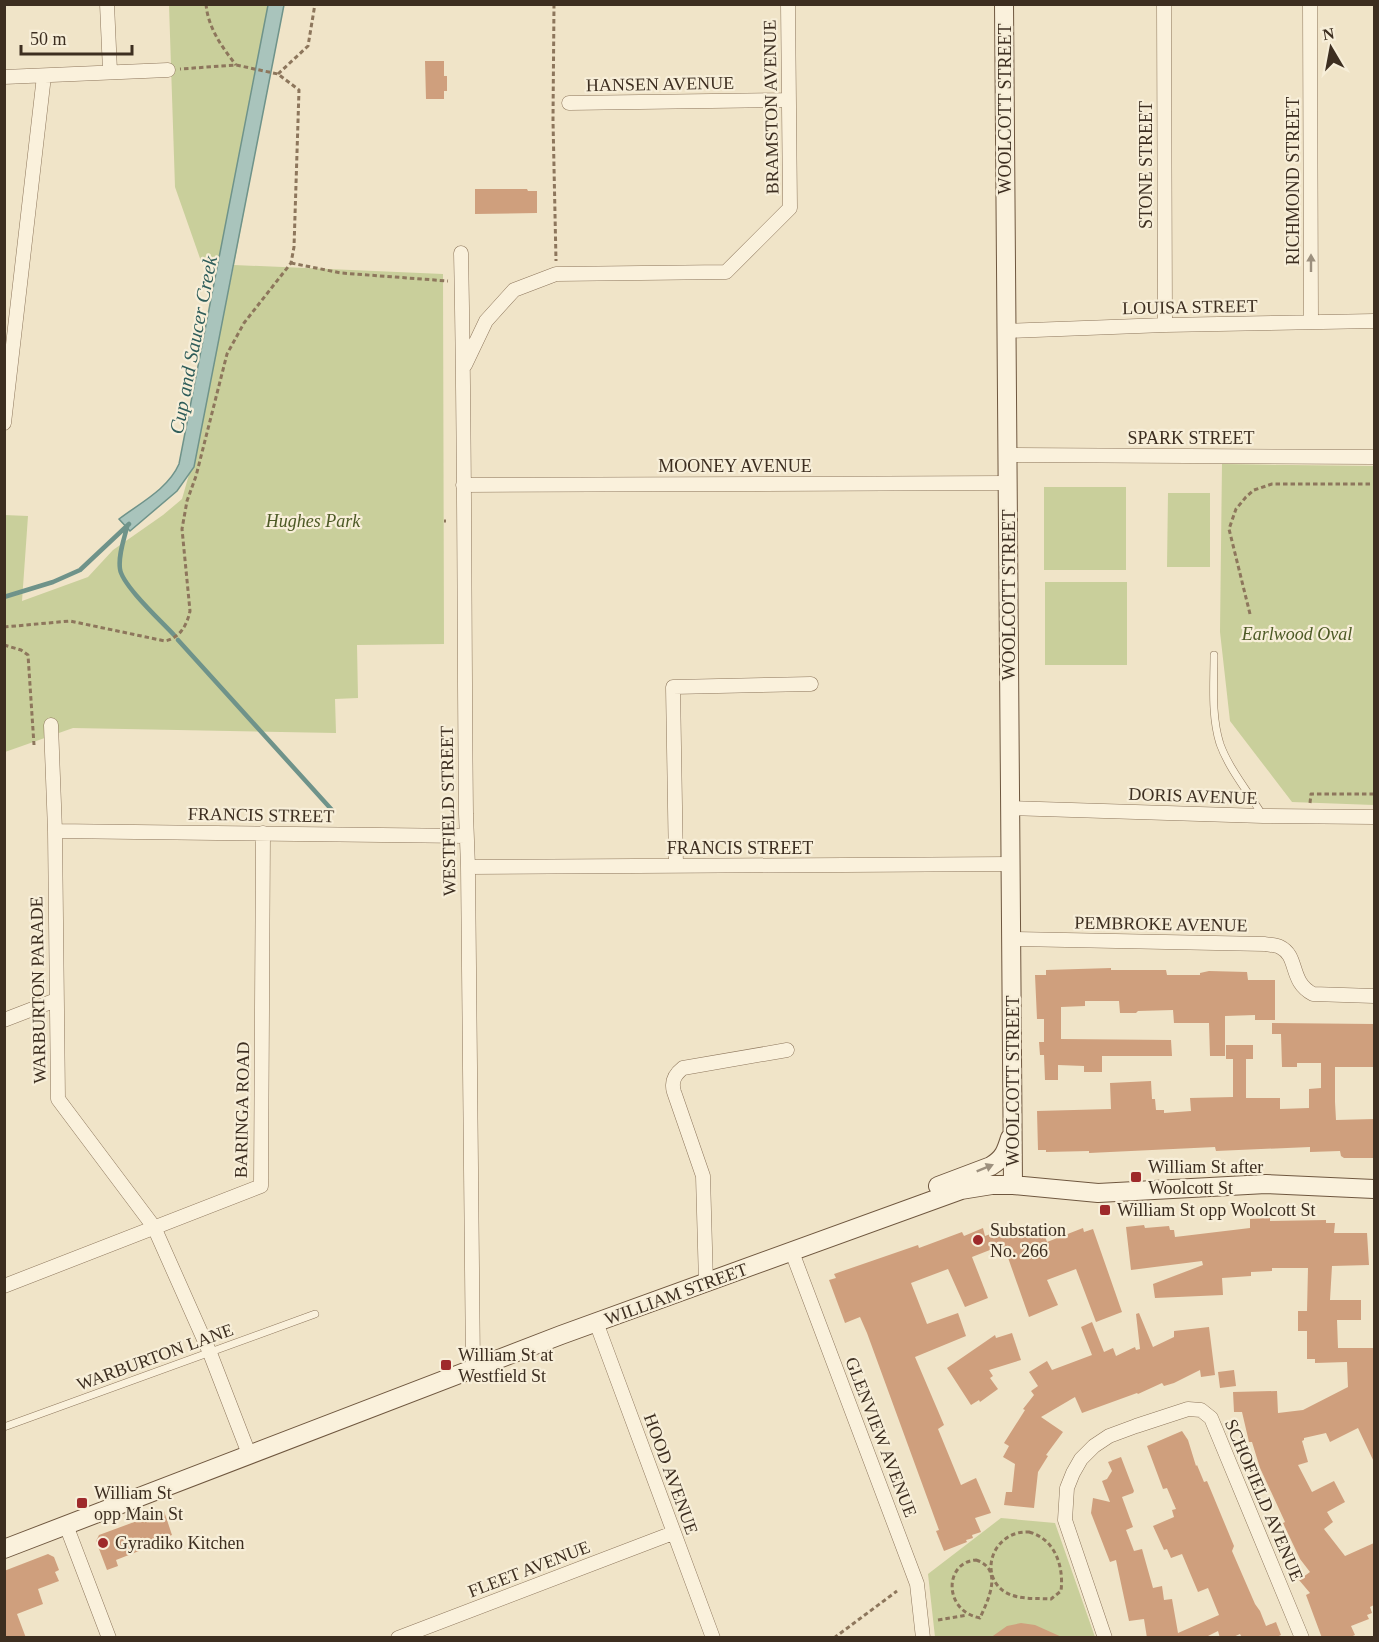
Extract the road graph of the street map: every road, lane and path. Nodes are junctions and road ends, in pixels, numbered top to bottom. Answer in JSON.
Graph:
{"nodes":[{"id":1,"x":107,"y":4,"type":"edge"},
{"id":2,"x":206,"y":4,"type":"edge"},
{"id":3,"x":315,"y":4,"type":"edge"},
{"id":4,"x":554,"y":4,"type":"edge"},
{"id":5,"x":788,"y":4,"type":"edge"},
{"id":6,"x":1004,"y":4,"type":"edge"},
{"id":7,"x":1164,"y":4,"type":"edge"},
{"id":8,"x":1311,"y":4,"type":"edge"},
{"id":9,"x":236,"y":65,"type":"junction"},
{"id":10,"x":174,"y":70,"type":"joint"},
{"id":11,"x":110,"y":71,"type":"junction"},
{"id":12,"x":276,"y":74,"type":"junction"},
{"id":13,"x":44,"y":76,"type":"junction"},
{"id":14,"x":4,"y":77,"type":"edge"},
{"id":15,"x":789,"y":100,"type":"junction"},
{"id":16,"x":568,"y":103,"type":"dead end"},
{"id":17,"x":461,"y":253,"type":"dead end"},
{"id":18,"x":291,"y":263,"type":"junction"},
{"id":19,"x":556,"y":263,"type":"dead end"},
{"id":20,"x":462,"y":282,"type":"junction"},
{"id":21,"x":1374,"y":321,"type":"edge"},
{"id":22,"x":1311,"y":322,"type":"junction"},
{"id":23,"x":1165,"y":325,"type":"junction"},
{"id":24,"x":1006,"y":331,"type":"junction"},
{"id":25,"x":464,"y":367,"type":"junction"},
{"id":26,"x":4,"y":423,"type":"edge"},
{"id":27,"x":1008,"y":455,"type":"junction"},
{"id":28,"x":1374,"y":457,"type":"edge"},
{"id":29,"x":1008,"y":483,"type":"junction"},
{"id":30,"x":1374,"y":484,"type":"edge"},
{"id":31,"x":463,"y":485,"type":"junction"},
{"id":32,"x":1250,"y":614,"type":"dead end"},
{"id":33,"x":4,"y":627,"type":"edge"},
{"id":34,"x":4,"y":645,"type":"edge"},
{"id":35,"x":1214,"y":655,"type":"dead end"},
{"id":36,"x":811,"y":684,"type":"dead end"},
{"id":37,"x":51,"y":725,"type":"dead end"},
{"id":38,"x":34,"y":745,"type":"dead end"},
{"id":39,"x":1374,"y":794,"type":"edge"},
{"id":40,"x":1310,"y":807,"type":"dead end"},
{"id":41,"x":1010,"y":808,"type":"junction"},
{"id":42,"x":1263,"y":816,"type":"junction"},
{"id":43,"x":1374,"y":817,"type":"edge"},
{"id":44,"x":55,"y":831,"type":"junction"},
{"id":45,"x":263,"y":833,"type":"junction"},
{"id":46,"x":466,"y":836,"type":"junction"},
{"id":47,"x":1012,"y":864,"type":"junction"},
{"id":48,"x":676,"y":866,"type":"junction"},
{"id":49,"x":468,"y":867,"type":"junction"},
{"id":50,"x":1012,"y":939,"type":"junction"},
{"id":51,"x":1374,"y":996,"type":"edge"},
{"id":52,"x":56,"y":1000,"type":"junction"},
{"id":53,"x":4,"y":1020,"type":"edge"},
{"id":54,"x":787,"y":1050,"type":"dead end"},
{"id":55,"x":1014,"y":1128,"type":"junction"},
{"id":56,"x":1013,"y":1185,"type":"junction"},
{"id":57,"x":1374,"y":1189,"type":"edge"},
{"id":58,"x":897,"y":1211,"type":"junction"},
{"id":59,"x":154,"y":1227,"type":"junction"},
{"id":60,"x":792,"y":1252,"type":"junction"},
{"id":61,"x":706,"y":1283,"type":"junction"},
{"id":62,"x":4,"y":1286,"type":"edge"},
{"id":63,"x":315,"y":1314,"type":"dead end"},
{"id":64,"x":596,"y":1322,"type":"junction"},
{"id":65,"x":210,"y":1353,"type":"junction"},
{"id":66,"x":473,"y":1368,"type":"junction"},
{"id":67,"x":4,"y":1427,"type":"edge"},
{"id":68,"x":249,"y":1454,"type":"junction"},
{"id":69,"x":66,"y":1525,"type":"junction"},
{"id":70,"x":673,"y":1533,"type":"junction"},
{"id":71,"x":4,"y":1549,"type":"edge"},
{"id":72,"x":993,"y":1578,"type":"junction"},
{"id":73,"x":897,"y":1592,"type":"dead end"},
{"id":74,"x":967,"y":1615,"type":"junction"},
{"id":75,"x":938,"y":1620,"type":"dead end"},
{"id":76,"x":109,"y":1638,"type":"edge"},
{"id":77,"x":398,"y":1638,"type":"edge"},
{"id":78,"x":713,"y":1638,"type":"edge"},
{"id":79,"x":834,"y":1638,"type":"edge"},
{"id":80,"x":923,"y":1638,"type":"edge"},
{"id":81,"x":1105,"y":1638,"type":"edge"},
{"id":82,"x":1302,"y":1638,"type":"edge"}],
"edges":[{"from":1,"to":11,"type":"street"},
{"from":2,"to":9,"type":"path"},
{"from":3,"to":12,"type":"path"},
{"from":4,"to":19,"type":"path"},
{"from":5,"to":15,"type":"street","name":"BRAMSTON AVENUE"},
{"from":6,"to":24,"type":"main road","name":"WOOLCOTT STREET"},
{"from":7,"to":23,"type":"street","name":"STONE STREET"},
{"from":22,"to":8,"type":"street","name":"RICHMOND STREET","one_way":true},
{"from":9,"to":10,"type":"path"},
{"from":9,"to":12,"type":"path"},
{"from":10,"to":11,"type":"street"},
{"from":11,"to":13,"type":"street"},
{"from":12,"to":18,"type":"path"},
{"from":13,"to":14,"type":"street"},
{"from":13,"to":26,"type":"street"},
{"from":15,"to":16,"type":"street","name":"HANSEN AVENUE"},
{"from":15,"to":25,"type":"street","name":"BRAMSTON AVENUE"},
{"from":17,"to":20,"type":"street","name":"WESTFIELD STREET"},
{"from":18,"to":20,"type":"path"},
{"from":18,"to":33,"type":"path"},
{"from":20,"to":25,"type":"street","name":"WESTFIELD STREET"},
{"from":21,"to":22,"type":"street","name":"LOUISA STREET"},
{"from":22,"to":23,"type":"street","name":"LOUISA STREET"},
{"from":23,"to":24,"type":"street","name":"LOUISA STREET"},
{"from":24,"to":27,"type":"main road","name":"WOOLCOTT STREET"},
{"from":25,"to":31,"type":"street","name":"WESTFIELD STREET"},
{"from":27,"to":28,"type":"street","name":"SPARK STREET"},
{"from":27,"to":29,"type":"main road","name":"WOOLCOTT STREET"},
{"from":29,"to":31,"type":"street","name":"MOONEY AVENUE"},
{"from":29,"to":41,"type":"main road","name":"WOOLCOTT STREET"},
{"from":30,"to":32,"type":"path"},
{"from":31,"to":46,"type":"street","name":"WESTFIELD STREET"},
{"from":34,"to":38,"type":"path"},
{"from":35,"to":42,"type":"lane"},
{"from":36,"to":48,"type":"street"},
{"from":37,"to":44,"type":"street","name":"WARBURTON PARADE"},
{"from":39,"to":40,"type":"path"},
{"from":41,"to":42,"type":"street","name":"DORIS AVENUE"},
{"from":41,"to":47,"type":"main road","name":"WOOLCOTT STREET"},
{"from":42,"to":43,"type":"street","name":"DORIS AVENUE"},
{"from":44,"to":45,"type":"street","name":"FRANCIS STREET"},
{"from":44,"to":52,"type":"street","name":"WARBURTON PARADE"},
{"from":45,"to":46,"type":"street","name":"FRANCIS STREET"},
{"from":45,"to":59,"type":"street","name":"BARINGA ROAD"},
{"from":46,"to":49,"type":"street","name":"WESTFIELD STREET"},
{"from":47,"to":48,"type":"street","name":"FRANCIS STREET"},
{"from":47,"to":50,"type":"main road","name":"WOOLCOTT STREET"},
{"from":48,"to":49,"type":"street","name":"FRANCIS STREET"},
{"from":49,"to":66,"type":"street","name":"WESTFIELD STREET"},
{"from":50,"to":51,"type":"street","name":"PEMBROKE AVENUE"},
{"from":50,"to":55,"type":"main road","name":"WOOLCOTT STREET"},
{"from":52,"to":53,"type":"street"},
{"from":52,"to":59,"type":"street","name":"WARBURTON PARADE"},
{"from":54,"to":61,"type":"street"},
{"from":55,"to":56,"type":"main road","name":"WOOLCOTT STREET"},
{"from":58,"to":55,"type":"main road","one_way":true},
{"from":56,"to":57,"type":"main road","name":"WILLIAM STREET"},
{"from":56,"to":58,"type":"main road","name":"WILLIAM STREET"},
{"from":58,"to":60,"type":"main road","name":"WILLIAM STREET"},
{"from":59,"to":62,"type":"street","name":"BARINGA ROAD"},
{"from":59,"to":65,"type":"street","name":"WARBURTON PARADE"},
{"from":60,"to":61,"type":"main road","name":"WILLIAM STREET"},
{"from":60,"to":80,"type":"street","name":"GLENVIEW AVENUE"},
{"from":61,"to":64,"type":"main road","name":"WILLIAM STREET"},
{"from":63,"to":65,"type":"lane","name":"WARBURTON LANE"},
{"from":64,"to":66,"type":"main road","name":"WILLIAM STREET"},
{"from":64,"to":70,"type":"street","name":"HOOD AVENUE"},
{"from":65,"to":67,"type":"lane","name":"WARBURTON LANE"},
{"from":65,"to":68,"type":"street","name":"WARBURTON PARADE"},
{"from":66,"to":68,"type":"main road","name":"WILLIAM STREET"},
{"from":68,"to":69,"type":"main road","name":"WILLIAM STREET"},
{"from":69,"to":71,"type":"main road","name":"WILLIAM STREET"},
{"from":69,"to":76,"type":"street"},
{"from":70,"to":77,"type":"street","name":"FLEET AVENUE"},
{"from":70,"to":78,"type":"street","name":"HOOD AVENUE"},
{"from":72,"to":72,"type":"path"},
{"from":72,"to":74,"type":"path"},
{"from":72,"to":74,"type":"path"},
{"from":73,"to":79,"type":"path"},
{"from":74,"to":75,"type":"path"},
{"from":81,"to":82,"type":"street","name":"SCHOFIELD AVENUE"}]}
